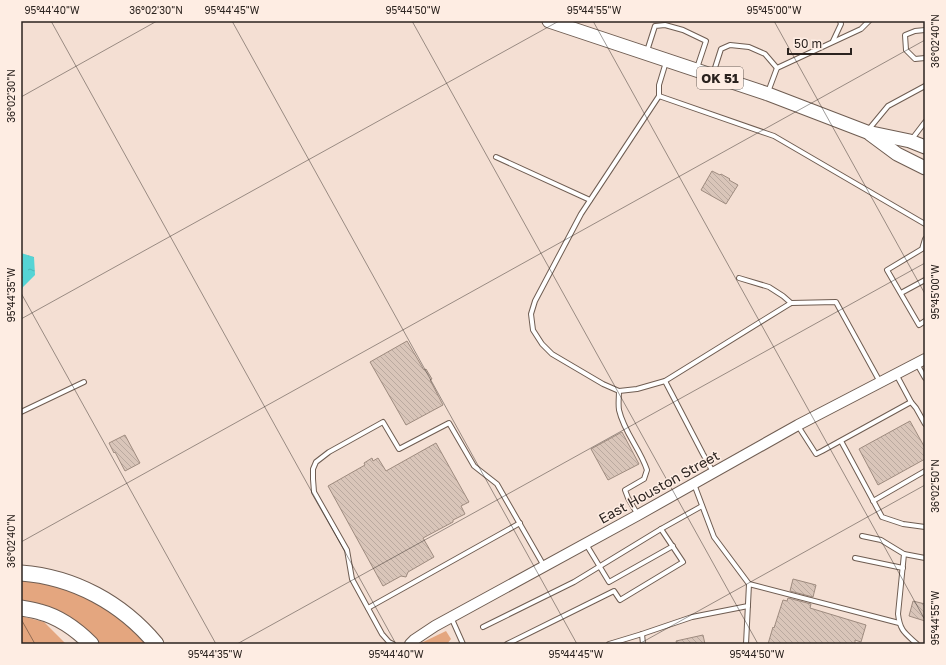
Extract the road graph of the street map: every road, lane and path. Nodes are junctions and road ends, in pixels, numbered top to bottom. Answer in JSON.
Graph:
{"nodes":[{"id":1,"x":549,"y":21,"type":"edge"},
{"id":2,"x":840,"y":21,"type":"edge"},
{"id":3,"x":869,"y":21,"type":"edge"},
{"id":4,"x":925,"y":30,"type":"edge"},
{"id":5,"x":833,"y":41,"type":"junction"},
{"id":6,"x":646,"y":54,"type":"junction"},
{"id":7,"x":925,"y":58,"type":"edge"},
{"id":8,"x":666,"y":60,"type":"junction"},
{"id":9,"x":777,"y":68,"type":"junction"},
{"id":10,"x":696,"y":70,"type":"junction"},
{"id":11,"x":712,"y":76,"type":"junction"},
{"id":12,"x":925,"y":86,"type":"edge"},
{"id":13,"x":768,"y":94,"type":"junction"},
{"id":14,"x":659,"y":96,"type":"junction"},
{"id":15,"x":925,"y":122,"type":"edge"},
{"id":16,"x":867,"y":132,"type":"junction"},
{"id":17,"x":910,"y":141,"type":"junction"},
{"id":18,"x":925,"y":147,"type":"edge"},
{"id":19,"x":496,"y":157,"type":"dead end"},
{"id":20,"x":925,"y":168,"type":"edge"},
{"id":21,"x":590,"y":200,"type":"junction"},
{"id":22,"x":925,"y":224,"type":"edge"},
{"id":23,"x":925,"y":239,"type":"edge"},
{"id":24,"x":739,"y":278,"type":"dead end"},
{"id":25,"x":925,"y":280,"type":"edge"},
{"id":26,"x":901,"y":293,"type":"junction"},
{"id":27,"x":791,"y":303,"type":"junction"},
{"id":28,"x":925,"y":321,"type":"edge"},
{"id":29,"x":921,"y":362,"type":"edge"},
{"id":30,"x":896,"y":374,"type":"junction"},
{"id":31,"x":925,"y":378,"type":"edge"},
{"id":32,"x":665,"y":381,"type":"junction"},
{"id":33,"x":84,"y":382,"type":"dead end"},
{"id":34,"x":880,"y":382,"type":"junction"},
{"id":35,"x":619,"y":391,"type":"junction"},
{"id":36,"x":911,"y":402,"type":"junction"},
{"id":37,"x":21,"y":412,"type":"edge"},
{"id":38,"x":925,"y":424,"type":"edge"},
{"id":39,"x":798,"y":426,"type":"junction"},
{"id":40,"x":841,"y":441,"type":"junction"},
{"id":41,"x":714,"y":472,"type":"junction"},
{"id":42,"x":925,"y":472,"type":"edge"},
{"id":43,"x":694,"y":484,"type":"junction"},
{"id":44,"x":873,"y":501,"type":"junction"},
{"id":45,"x":702,"y":506,"type":"junction"},
{"id":46,"x":638,"y":515,"type":"junction"},
{"id":47,"x":520,"y":523,"type":"junction"},
{"id":48,"x":925,"y":527,"type":"edge"},
{"id":49,"x":661,"y":529,"type":"junction"},
{"id":50,"x":862,"y":536,"type":"dead end"},
{"id":51,"x":586,"y":543,"type":"junction"},
{"id":52,"x":673,"y":546,"type":"junction"},
{"id":53,"x":904,"y":554,"type":"junction"},
{"id":54,"x":855,"y":558,"type":"dead end"},
{"id":55,"x":925,"y":558,"type":"edge"},
{"id":56,"x":545,"y":566,"type":"junction"},
{"id":57,"x":599,"y":566,"type":"junction"},
{"id":58,"x":903,"y":568,"type":"junction"},
{"id":59,"x":21,"y":573,"type":"edge"},
{"id":60,"x":608,"y":582,"type":"junction"},
{"id":61,"x":749,"y":584,"type":"junction"},
{"id":62,"x":614,"y":591,"type":"junction"},
{"id":63,"x":748,"y":606,"type":"junction"},
{"id":64,"x":21,"y":608,"type":"edge"},
{"id":65,"x":368,"y":608,"type":"junction"},
{"id":66,"x":451,"y":617,"type":"junction"},
{"id":67,"x":899,"y":623,"type":"junction"},
{"id":68,"x":483,"y":627,"type":"dead end"},
{"id":69,"x":642,"y":634,"type":"junction"},
{"id":70,"x":91,"y":644,"type":"edge"},
{"id":71,"x":156,"y":644,"type":"edge"},
{"id":72,"x":393,"y":644,"type":"edge"},
{"id":73,"x":410,"y":644,"type":"edge"},
{"id":74,"x":463,"y":644,"type":"edge"},
{"id":75,"x":507,"y":644,"type":"edge"},
{"id":76,"x":610,"y":644,"type":"edge"},
{"id":77,"x":643,"y":644,"type":"edge"},
{"id":78,"x":746,"y":644,"type":"edge"},
{"id":79,"x":917,"y":644,"type":"edge"}],
"edges":[{"from":1,"to":6,"type":"main road","number":"OK 51"},
{"from":2,"to":5,"type":"lane"},
{"from":3,"to":5,"type":"lane"},
{"from":4,"to":7,"type":"lane"},
{"from":5,"to":9,"type":"lane"},
{"from":6,"to":8,"type":"main road","number":"OK 51"},
{"from":6,"to":10,"type":"lane"},
{"from":8,"to":10,"type":"main road","number":"OK 51"},
{"from":8,"to":14,"type":"lane"},
{"from":9,"to":11,"type":"lane"},
{"from":9,"to":13,"type":"lane"},
{"from":10,"to":11,"type":"main road","number":"OK 51"},
{"from":11,"to":13,"type":"main road","number":"OK 51"},
{"from":12,"to":16,"type":"lane"},
{"from":13,"to":16,"type":"main road","number":"OK 51"},
{"from":14,"to":21,"type":"lane"},
{"from":14,"to":22,"type":"lane"},
{"from":15,"to":17,"type":"lane"},
{"from":16,"to":17,"type":"main road","number":"OK 51"},
{"from":16,"to":20,"type":"main road","number":"OK 51"},
{"from":17,"to":18,"type":"main road","number":"OK 51"},
{"from":19,"to":21,"type":"lane"},
{"from":21,"to":35,"type":"lane"},
{"from":23,"to":26,"type":"lane"},
{"from":24,"to":27,"type":"lane"},
{"from":25,"to":26,"type":"lane"},
{"from":26,"to":28,"type":"lane"},
{"from":27,"to":32,"type":"lane"},
{"from":27,"to":34,"type":"lane"},
{"from":29,"to":30,"type":"street","name":"East Houston Street"},
{"from":29,"to":31,"type":"lane"},
{"from":30,"to":34,"type":"street","name":"East Houston Street"},
{"from":30,"to":36,"type":"lane"},
{"from":32,"to":35,"type":"lane"},
{"from":32,"to":41,"type":"lane"},
{"from":33,"to":37,"type":"lane"},
{"from":34,"to":39,"type":"street","name":"East Houston Street"},
{"from":35,"to":46,"type":"lane"},
{"from":36,"to":38,"type":"lane"},
{"from":36,"to":40,"type":"lane"},
{"from":39,"to":40,"type":"lane"},
{"from":39,"to":41,"type":"street","name":"East Houston Street"},
{"from":40,"to":44,"type":"lane"},
{"from":41,"to":43,"type":"street","name":"East Houston Street"},
{"from":42,"to":44,"type":"lane"},
{"from":43,"to":45,"type":"lane"},
{"from":43,"to":46,"type":"street","name":"East Houston Street"},
{"from":44,"to":48,"type":"lane"},
{"from":45,"to":49,"type":"lane"},
{"from":45,"to":61,"type":"lane"},
{"from":46,"to":51,"type":"street","name":"East Houston Street"},
{"from":47,"to":56,"type":"lane"},
{"from":47,"to":65,"type":"lane"},
{"from":47,"to":65,"type":"lane"},
{"from":49,"to":52,"type":"lane"},
{"from":49,"to":57,"type":"lane"},
{"from":50,"to":53,"type":"lane"},
{"from":51,"to":56,"type":"street","name":"East Houston Street"},
{"from":51,"to":57,"type":"lane"},
{"from":52,"to":60,"type":"lane"},
{"from":52,"to":62,"type":"lane"},
{"from":53,"to":55,"type":"lane"},
{"from":53,"to":58,"type":"lane"},
{"from":54,"to":58,"type":"lane"},
{"from":56,"to":66,"type":"street","name":"East Houston Street"},
{"from":57,"to":60,"type":"lane"},
{"from":57,"to":68,"type":"lane"},
{"from":58,"to":67,"type":"lane"},
{"from":59,"to":71,"type":"highway"},
{"from":60,"to":62,"type":"lane"},
{"from":61,"to":63,"type":"lane"},
{"from":61,"to":67,"type":"lane"},
{"from":62,"to":75,"type":"lane"},
{"from":63,"to":69,"type":"lane"},
{"from":63,"to":78,"type":"lane"},
{"from":64,"to":70,"type":"highway"},
{"from":65,"to":72,"type":"lane"},
{"from":66,"to":73,"type":"street","name":"East Houston Street"},
{"from":66,"to":74,"type":"lane"},
{"from":67,"to":79,"type":"lane"},
{"from":69,"to":76,"type":"lane"},
{"from":69,"to":77,"type":"lane"}]}
